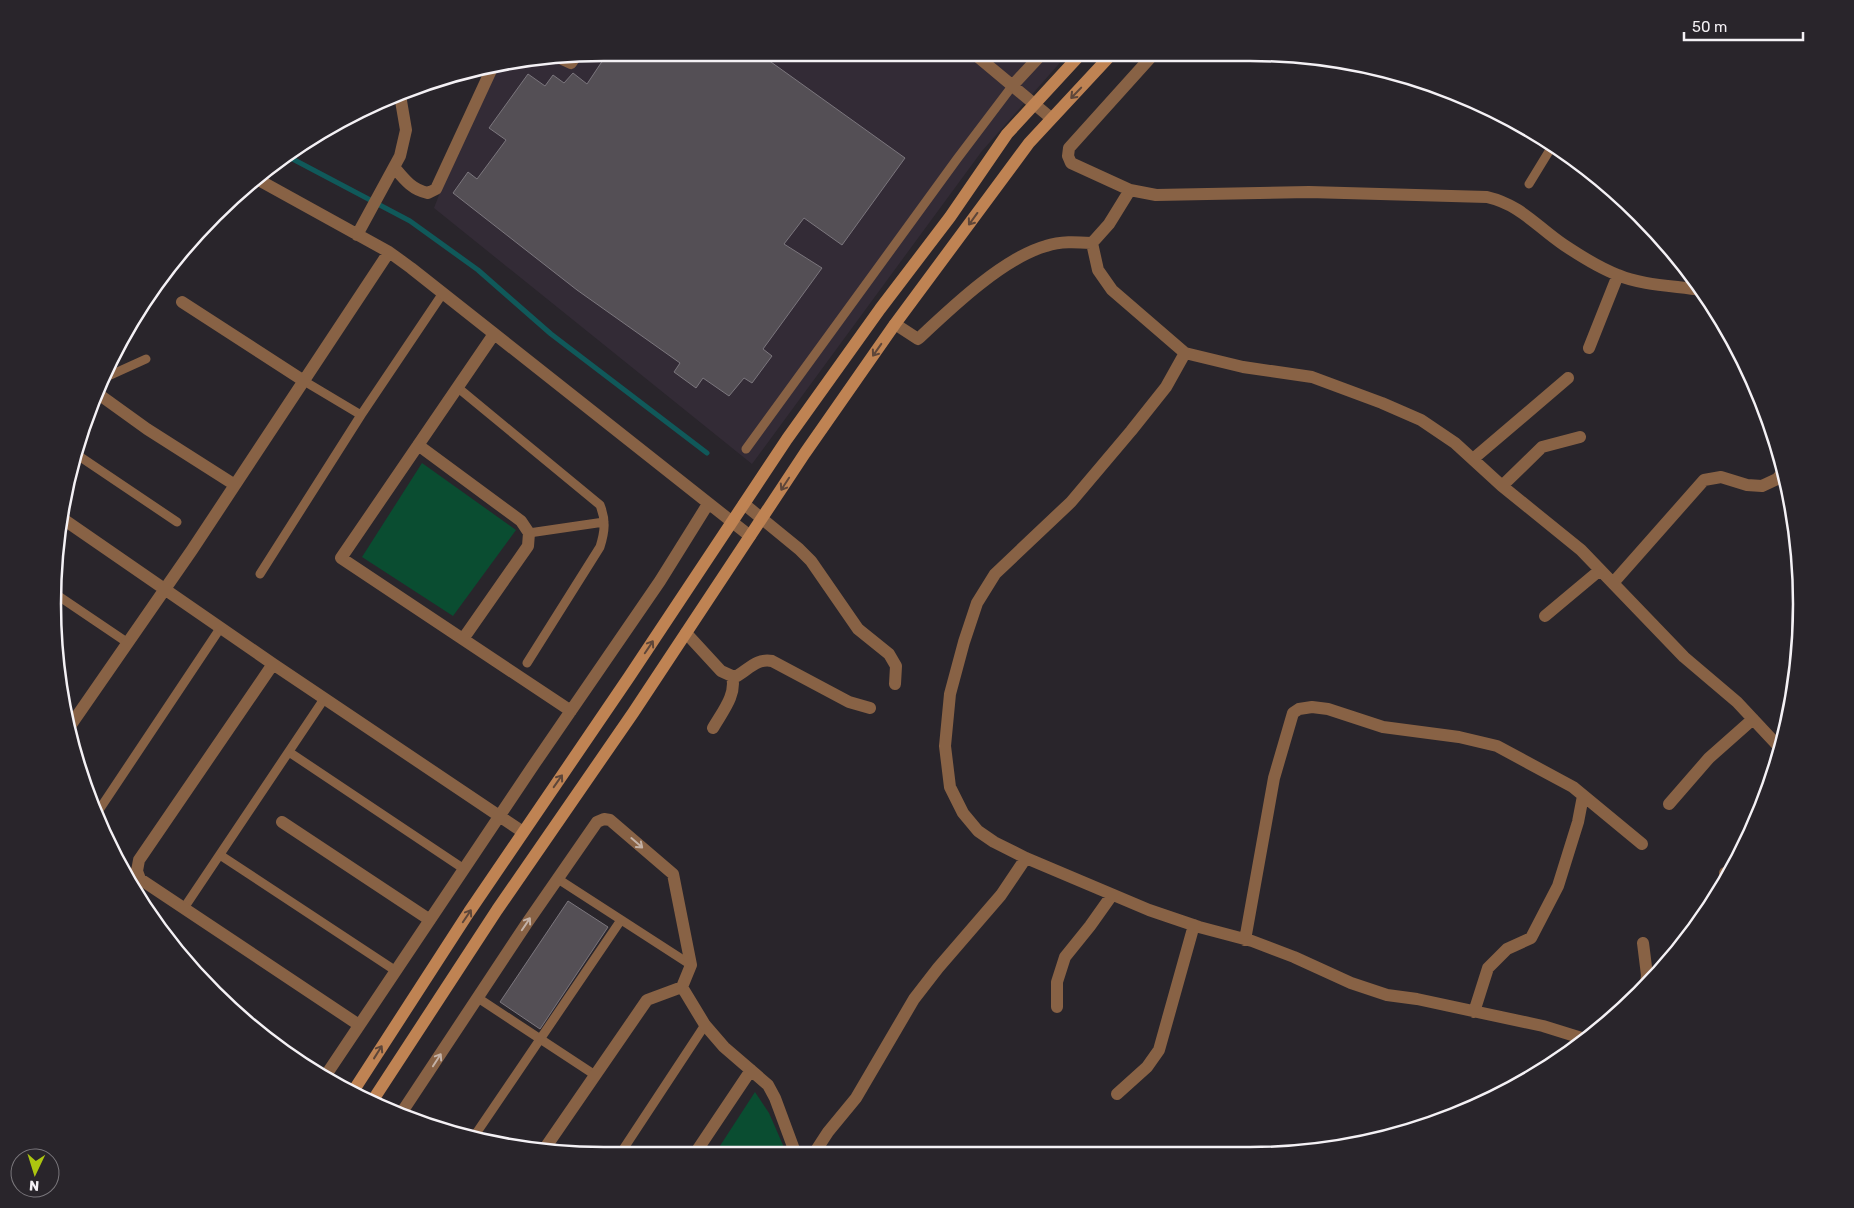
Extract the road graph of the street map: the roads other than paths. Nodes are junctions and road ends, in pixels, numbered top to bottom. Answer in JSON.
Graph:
{"nodes":[{"id":1,"x":983,"y":61,"type":"edge"},
{"id":2,"x":1035,"y":61,"type":"edge"},
{"id":3,"x":1074,"y":61,"type":"edge"},
{"id":4,"x":1105,"y":61,"type":"edge"},
{"id":5,"x":1147,"y":61,"type":"edge"},
{"id":6,"x":489,"y":74,"type":"edge"},
{"id":7,"x":1013,"y":86,"type":"junction"},
{"id":8,"x":401,"y":101,"type":"edge"},
{"id":9,"x":1035,"y":104,"type":"junction"},
{"id":10,"x":1052,"y":118,"type":"junction"},
{"id":11,"x":1549,"y":151,"type":"edge"},
{"id":12,"x":391,"y":172,"type":"junction"},
{"id":13,"x":263,"y":182,"type":"edge"},
{"id":14,"x":1529,"y":184,"type":"dead end"},
{"id":15,"x":1130,"y":190,"type":"junction"},
{"id":16,"x":360,"y":229,"type":"junction"},
{"id":17,"x":1092,"y":243,"type":"junction"},
{"id":18,"x":389,"y":252,"type":"junction"},
{"id":19,"x":1618,"y":275,"type":"junction"},
{"id":20,"x":1691,"y":289,"type":"edge"},
{"id":21,"x":443,"y":293,"type":"junction"},
{"id":22,"x":182,"y":302,"type":"dead end"},
{"id":23,"x":895,"y":324,"type":"junction"},
{"id":24,"x":494,"y":334,"type":"junction"},
{"id":25,"x":1589,"y":348,"type":"dead end"},
{"id":26,"x":1185,"y":352,"type":"junction"},
{"id":27,"x":146,"y":359,"type":"dead end"},
{"id":28,"x":113,"y":374,"type":"edge"},
{"id":29,"x":1568,"y":378,"type":"dead end"},
{"id":30,"x":304,"y":381,"type":"junction"},
{"id":31,"x":457,"y":387,"type":"junction"},
{"id":32,"x":103,"y":397,"type":"edge"},
{"id":33,"x":361,"y":415,"type":"junction"},
{"id":34,"x":1580,"y":437,"type":"dead end"},
{"id":35,"x":418,"y":445,"type":"junction"},
{"id":36,"x":746,"y":449,"type":"dead end"},
{"id":37,"x":82,"y":458,"type":"edge"},
{"id":38,"x":1473,"y":459,"type":"junction"},
{"id":39,"x":1777,"y":478,"type":"edge"},
{"id":40,"x":236,"y":485,"type":"junction"},
{"id":41,"x":1502,"y":486,"type":"junction"},
{"id":42,"x":708,"y":504,"type":"junction"},
{"id":43,"x":744,"y":504,"type":"junction"},
{"id":44,"x":762,"y":518,"type":"junction"},
{"id":45,"x":68,"y":522,"type":"edge"},
{"id":46,"x":177,"y":522,"type":"dead end"},
{"id":47,"x":604,"y":522,"type":"junction"},
{"id":48,"x":732,"y":522,"type":"junction"},
{"id":49,"x":529,"y":533,"type":"junction"},
{"id":50,"x":750,"y":536,"type":"junction"},
{"id":51,"x":1600,"y":570,"type":"junction"},
{"id":52,"x":260,"y":574,"type":"dead end"},
{"id":53,"x":1613,"y":583,"type":"junction"},
{"id":54,"x":166,"y":589,"type":"junction"},
{"id":55,"x":61,"y":598,"type":"edge"},
{"id":56,"x":1545,"y":616,"type":"dead end"},
{"id":57,"x":220,"y":628,"type":"junction"},
{"id":58,"x":686,"y":633,"type":"junction"},
{"id":59,"x":463,"y":640,"type":"junction"},
{"id":60,"x":128,"y":643,"type":"junction"},
{"id":61,"x":527,"y":662,"type":"dead end"},
{"id":62,"x":273,"y":664,"type":"junction"},
{"id":63,"x":732,"y":676,"type":"junction"},
{"id":64,"x":895,"y":684,"type":"dead end"},
{"id":65,"x":324,"y":699,"type":"junction"},
{"id":66,"x":870,"y":708,"type":"dead end"},
{"id":67,"x":571,"y":711,"type":"junction"},
{"id":68,"x":1753,"y":719,"type":"junction"},
{"id":69,"x":74,"y":720,"type":"edge"},
{"id":70,"x":713,"y":728,"type":"dead end"},
{"id":71,"x":1774,"y":742,"type":"edge"},
{"id":72,"x":289,"y":752,"type":"junction"},
{"id":73,"x":1583,"y":796,"type":"junction"},
{"id":74,"x":1668,"y":804,"type":"dead end"},
{"id":75,"x":101,"y":807,"type":"edge"},
{"id":76,"x":500,"y":815,"type":"junction"},
{"id":77,"x":282,"y":822,"type":"dead end"},
{"id":78,"x":523,"y":832,"type":"junction"},
{"id":79,"x":1642,"y":844,"type":"dead end"},
{"id":80,"x":220,"y":855,"type":"junction"},
{"id":81,"x":1026,"y":858,"type":"junction"},
{"id":82,"x":464,"y":869,"type":"junction"},
{"id":83,"x":132,"y":871,"type":"edge"},
{"id":84,"x":133,"y":874,"type":"edge"},
{"id":85,"x":558,"y":879,"type":"junction"},
{"id":86,"x":1112,"y":894,"type":"junction"},
{"id":87,"x":184,"y":908,"type":"junction"},
{"id":88,"x":430,"y":920,"type":"junction"},
{"id":89,"x":621,"y":920,"type":"junction"},
{"id":90,"x":1194,"y":925,"type":"junction"},
{"id":91,"x":1245,"y":940,"type":"junction"},
{"id":92,"x":1643,"y":944,"type":"dead end"},
{"id":93,"x":691,"y":965,"type":"junction"},
{"id":94,"x":396,"y":971,"type":"junction"},
{"id":95,"x":1647,"y":974,"type":"edge"},
{"id":96,"x":682,"y":987,"type":"junction"},
{"id":97,"x":478,"y":998,"type":"junction"},
{"id":98,"x":1057,"y":1007,"type":"dead end"},
{"id":99,"x":1474,"y":1012,"type":"junction"},
{"id":100,"x":359,"y":1025,"type":"junction"},
{"id":101,"x":705,"y":1026,"type":"junction"},
{"id":102,"x":1578,"y":1037,"type":"edge"},
{"id":103,"x":540,"y":1039,"type":"junction"},
{"id":104,"x":751,"y":1070,"type":"junction"},
{"id":105,"x":328,"y":1071,"type":"edge"},
{"id":106,"x":595,"y":1075,"type":"junction"},
{"id":107,"x":356,"y":1087,"type":"edge"},
{"id":108,"x":1117,"y":1094,"type":"dead end"},
{"id":109,"x":376,"y":1096,"type":"edge"},
{"id":110,"x":404,"y":1108,"type":"edge"},
{"id":111,"x":478,"y":1131,"type":"edge"},
{"id":112,"x":549,"y":1144,"type":"edge"},
{"id":113,"x":625,"y":1147,"type":"edge"},
{"id":114,"x":699,"y":1147,"type":"edge"},
{"id":115,"x":793,"y":1147,"type":"edge"},
{"id":116,"x":818,"y":1147,"type":"edge"}],
"edges":[{"from":1,"to":7,"type":"street"},
{"from":2,"to":7,"type":"street"},
{"from":3,"to":9,"type":"street"},
{"from":4,"to":10,"type":"street","one_way":true},
{"from":5,"to":15,"type":"street"},
{"from":6,"to":12,"type":"street"},
{"from":7,"to":9,"type":"street"},
{"from":7,"to":36,"type":"lane"},
{"from":8,"to":12,"type":"street"},
{"from":9,"to":10,"type":"street"},
{"from":9,"to":43,"type":"street"},
{"from":10,"to":23,"type":"street","one_way":true},
{"from":11,"to":14,"type":"lane"},
{"from":12,"to":16,"type":"street"},
{"from":13,"to":16,"type":"street"},
{"from":15,"to":17,"type":"street"},
{"from":15,"to":19,"type":"street"},
{"from":16,"to":18,"type":"street"},
{"from":17,"to":23,"type":"street"},
{"from":17,"to":26,"type":"street"},
{"from":18,"to":21,"type":"street"},
{"from":18,"to":30,"type":"street"},
{"from":19,"to":20,"type":"street"},
{"from":19,"to":25,"type":"street"},
{"from":21,"to":24,"type":"street"},
{"from":21,"to":33,"type":"lane"},
{"from":22,"to":30,"type":"street"},
{"from":23,"to":44,"type":"street","one_way":true},
{"from":24,"to":31,"type":"street"},
{"from":24,"to":42,"type":"street"},
{"from":26,"to":38,"type":"street"},
{"from":26,"to":81,"type":"street"},
{"from":27,"to":28,"type":"lane"},
{"from":29,"to":38,"type":"street"},
{"from":30,"to":33,"type":"lane"},
{"from":30,"to":40,"type":"street"},
{"from":31,"to":35,"type":"street"},
{"from":31,"to":47,"type":"lane"},
{"from":32,"to":40,"type":"street"},
{"from":33,"to":52,"type":"lane"},
{"from":34,"to":41,"type":"street"},
{"from":35,"to":49,"type":"street"},
{"from":35,"to":59,"type":"street"},
{"from":37,"to":46,"type":"lane"},
{"from":38,"to":41,"type":"street"},
{"from":39,"to":53,"type":"street"},
{"from":40,"to":54,"type":"street"},
{"from":41,"to":51,"type":"street"},
{"from":42,"to":48,"type":"street"},
{"from":42,"to":67,"type":"street"},
{"from":43,"to":44,"type":"street"},
{"from":43,"to":48,"type":"street"},
{"from":44,"to":50,"type":"street"},
{"from":44,"to":64,"type":"street"},
{"from":45,"to":54,"type":"street"},
{"from":47,"to":49,"type":"lane"},
{"from":47,"to":61,"type":"lane"},
{"from":48,"to":50,"type":"street"},
{"from":78,"to":48,"type":"street","one_way":true},
{"from":49,"to":59,"type":"street"},
{"from":50,"to":58,"type":"street"},
{"from":51,"to":53,"type":"street"},
{"from":51,"to":56,"type":"street"},
{"from":53,"to":68,"type":"street"},
{"from":54,"to":57,"type":"street"},
{"from":54,"to":60,"type":"street"},
{"from":55,"to":60,"type":"lane"},
{"from":57,"to":62,"type":"street"},
{"from":57,"to":75,"type":"lane"},
{"from":58,"to":63,"type":"street"},
{"from":58,"to":109,"type":"street"},
{"from":59,"to":67,"type":"street"},
{"from":60,"to":69,"type":"street"},
{"from":62,"to":65,"type":"street"},
{"from":62,"to":83,"type":"street"},
{"from":63,"to":66,"type":"street"},
{"from":63,"to":70,"type":"street"},
{"from":65,"to":72,"type":"lane"},
{"from":65,"to":76,"type":"street"},
{"from":67,"to":76,"type":"street"},
{"from":68,"to":71,"type":"street"},
{"from":68,"to":74,"type":"street"},
{"from":72,"to":80,"type":"lane"},
{"from":72,"to":82,"type":"lane"},
{"from":73,"to":79,"type":"street"},
{"from":73,"to":91,"type":"street"},
{"from":73,"to":99,"type":"street"},
{"from":76,"to":78,"type":"street"},
{"from":76,"to":82,"type":"street"},
{"from":77,"to":88,"type":"street"},
{"from":107,"to":78,"type":"street","one_way":true},
{"from":80,"to":87,"type":"lane"},
{"from":80,"to":94,"type":"lane"},
{"from":81,"to":86,"type":"street"},
{"from":81,"to":116,"type":"street"},
{"from":82,"to":88,"type":"street"},
{"from":84,"to":87,"type":"street"},
{"from":85,"to":89,"type":"lane"},
{"from":85,"to":93,"type":"street","one_way":true},
{"from":97,"to":85,"type":"street","one_way":true},
{"from":86,"to":90,"type":"street"},
{"from":86,"to":98,"type":"street"},
{"from":87,"to":100,"type":"street"},
{"from":88,"to":94,"type":"street"},
{"from":89,"to":93,"type":"lane"},
{"from":89,"to":103,"type":"lane"},
{"from":90,"to":91,"type":"street"},
{"from":90,"to":108,"type":"street"},
{"from":91,"to":99,"type":"street"},
{"from":92,"to":95,"type":"street"},
{"from":93,"to":96,"type":"street"},
{"from":94,"to":100,"type":"street"},
{"from":96,"to":101,"type":"street"},
{"from":96,"to":106,"type":"street"},
{"from":97,"to":103,"type":"lane"},
{"from":110,"to":97,"type":"street","one_way":true},
{"from":99,"to":102,"type":"street"},
{"from":100,"to":105,"type":"street"},
{"from":101,"to":104,"type":"street"},
{"from":101,"to":113,"type":"lane"},
{"from":103,"to":106,"type":"lane"},
{"from":103,"to":111,"type":"lane"},
{"from":104,"to":114,"type":"street"},
{"from":104,"to":115,"type":"street"},
{"from":106,"to":112,"type":"street"}]}
